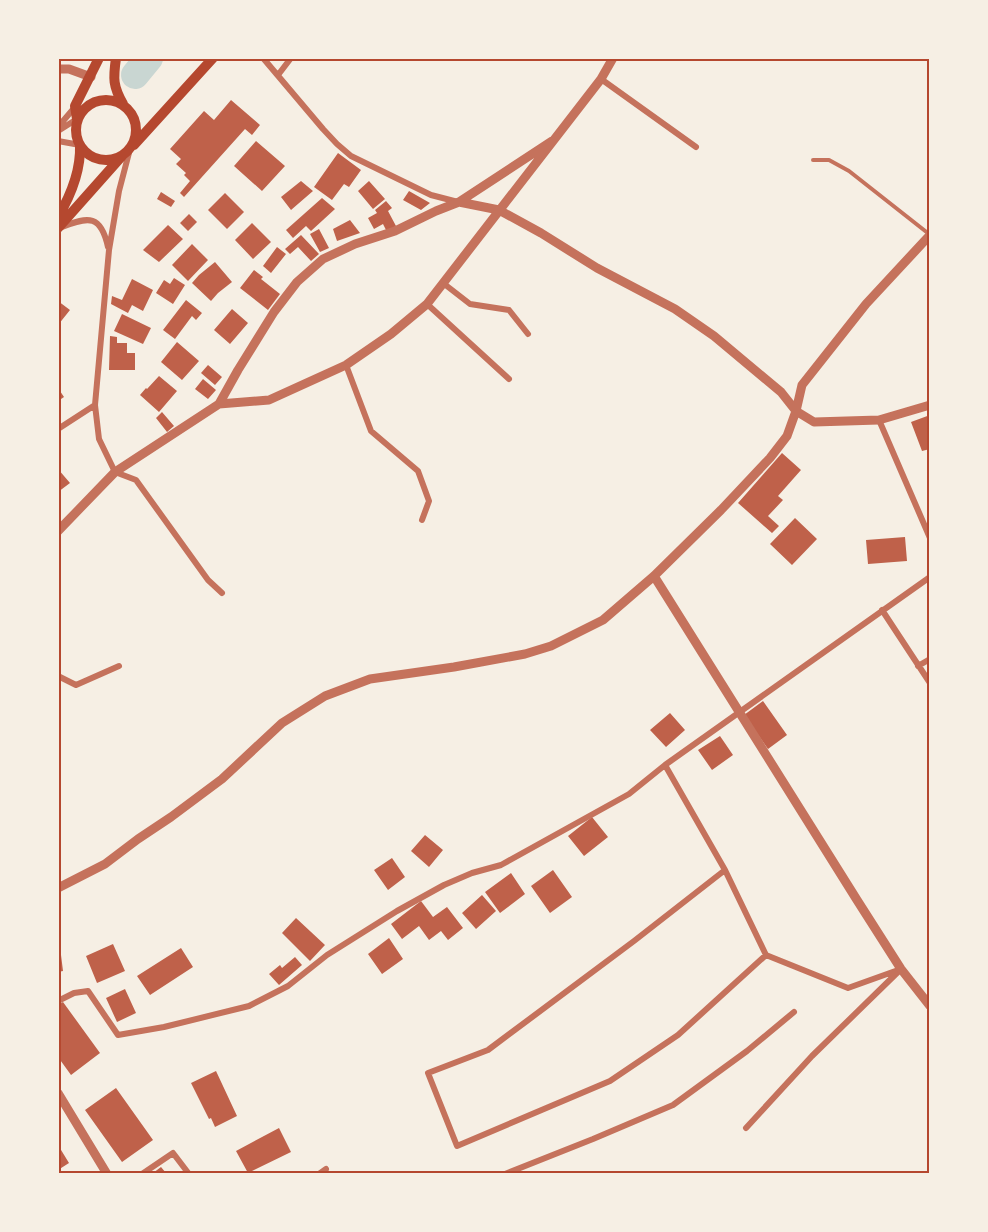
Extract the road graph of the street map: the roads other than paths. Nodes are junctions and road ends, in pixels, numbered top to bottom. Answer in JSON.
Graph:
{"nodes":[{"id":1,"x":99,"y":58,"type":"edge"},
{"id":2,"x":116,"y":58,"type":"edge"},
{"id":3,"x":213,"y":58,"type":"edge"},
{"id":4,"x":263,"y":58,"type":"edge"},
{"id":5,"x":291,"y":58,"type":"edge"},
{"id":6,"x":613,"y":58,"type":"edge"},
{"id":7,"x":58,"y":69,"type":"edge"},
{"id":8,"x":278,"y":75,"type":"junction"},
{"id":9,"x":91,"y":77,"type":"junction"},
{"id":10,"x":601,"y":79,"type":"junction"},
{"id":11,"x":123,"y":105,"type":"junction"},
{"id":12,"x":75,"y":106,"type":"junction"},
{"id":13,"x":77,"y":119,"type":"junction"},
{"id":14,"x":58,"y":128,"type":"edge"},
{"id":15,"x":58,"y":141,"type":"edge"},
{"id":16,"x":552,"y":141,"type":"junction"},
{"id":17,"x":80,"y":145,"type":"junction"},
{"id":18,"x":696,"y":147,"type":"dead end"},
{"id":19,"x":127,"y":152,"type":"junction"},
{"id":20,"x":813,"y":160,"type":"dead end"},
{"id":21,"x":459,"y":202,"type":"junction"},
{"id":22,"x":499,"y":210,"type":"junction"},
{"id":23,"x":58,"y":217,"type":"edge"},
{"id":24,"x":58,"y":228,"type":"edge"},
{"id":25,"x":930,"y":235,"type":"edge"},
{"id":26,"x":109,"y":250,"type":"junction"},
{"id":27,"x":443,"y":283,"type":"junction"},
{"id":28,"x":427,"y":304,"type":"junction"},
{"id":29,"x":528,"y":334,"type":"dead end"},
{"id":30,"x":346,"y":365,"type":"junction"},
{"id":31,"x":509,"y":379,"type":"dead end"},
{"id":32,"x":219,"y":404,"type":"junction"},
{"id":33,"x":95,"y":405,"type":"junction"},
{"id":34,"x":930,"y":405,"type":"edge"},
{"id":35,"x":796,"y":411,"type":"junction"},
{"id":36,"x":879,"y":420,"type":"junction"},
{"id":37,"x":58,"y":429,"type":"edge"},
{"id":38,"x":115,"y":472,"type":"junction"},
{"id":39,"x":422,"y":520,"type":"dead end"},
{"id":40,"x":58,"y":531,"type":"edge"},
{"id":41,"x":930,"y":538,"type":"edge"},
{"id":42,"x":654,"y":576,"type":"junction"},
{"id":43,"x":930,"y":577,"type":"edge"},
{"id":44,"x":222,"y":593,"type":"dead end"},
{"id":45,"x":882,"y":610,"type":"junction"},
{"id":46,"x":930,"y":659,"type":"edge"},
{"id":47,"x":119,"y":666,"type":"dead end"},
{"id":48,"x":918,"y":666,"type":"junction"},
{"id":49,"x":58,"y":676,"type":"edge"},
{"id":50,"x":930,"y":683,"type":"edge"},
{"id":51,"x":740,"y":712,"type":"junction"},
{"id":52,"x":665,"y":765,"type":"junction"},
{"id":53,"x":725,"y":870,"type":"junction"},
{"id":54,"x":58,"y":888,"type":"edge"},
{"id":55,"x":766,"y":956,"type":"junction"},
{"id":56,"x":901,"y":969,"type":"junction"},
{"id":57,"x":58,"y":1001,"type":"edge"},
{"id":58,"x":930,"y":1005,"type":"edge"},
{"id":59,"x":794,"y":1012,"type":"dead end"},
{"id":60,"x":58,"y":1093,"type":"edge"},
{"id":61,"x":746,"y":1128,"type":"dead end"},
{"id":62,"x":326,"y":1169,"type":"dead end"},
{"id":63,"x":107,"y":1173,"type":"edge"},
{"id":64,"x":142,"y":1173,"type":"edge"},
{"id":65,"x":189,"y":1173,"type":"edge"},
{"id":66,"x":319,"y":1173,"type":"edge"},
{"id":67,"x":505,"y":1173,"type":"edge"}],
"edges":[{"from":1,"to":9,"type":"main road"},
{"from":2,"to":11,"type":"main road"},
{"from":3,"to":19,"type":"main road"},
{"from":4,"to":8,"type":"street"},
{"from":5,"to":8,"type":"street"},
{"from":6,"to":10,"type":"street"},
{"from":7,"to":9,"type":"street"},
{"from":8,"to":21,"type":"street"},
{"from":9,"to":12,"type":"main road"},
{"from":10,"to":16,"type":"street"},
{"from":10,"to":18,"type":"street"},
{"from":11,"to":13,"type":"main road"},
{"from":11,"to":19,"type":"main road"},
{"from":12,"to":13,"type":"main road"},
{"from":12,"to":14,"type":"street"},
{"from":13,"to":14,"type":"street"},
{"from":13,"to":17,"type":"main road"},
{"from":15,"to":17,"type":"street"},
{"from":16,"to":21,"type":"street"},
{"from":16,"to":22,"type":"street"},
{"from":17,"to":19,"type":"main road"},
{"from":17,"to":23,"type":"main road"},
{"from":19,"to":24,"type":"main road"},
{"from":19,"to":26,"type":"street"},
{"from":20,"to":25,"type":"lane"},
{"from":21,"to":22,"type":"street"},
{"from":21,"to":32,"type":"street"},
{"from":22,"to":27,"type":"street"},
{"from":22,"to":35,"type":"street"},
{"from":24,"to":26,"type":"street"},
{"from":25,"to":35,"type":"street"},
{"from":26,"to":33,"type":"street"},
{"from":27,"to":28,"type":"street"},
{"from":27,"to":29,"type":"street"},
{"from":28,"to":30,"type":"street"},
{"from":28,"to":31,"type":"street"},
{"from":30,"to":32,"type":"street"},
{"from":30,"to":39,"type":"street"},
{"from":32,"to":38,"type":"street"},
{"from":33,"to":37,"type":"street"},
{"from":33,"to":38,"type":"street"},
{"from":34,"to":36,"type":"street"},
{"from":35,"to":36,"type":"street"},
{"from":35,"to":42,"type":"street"},
{"from":36,"to":41,"type":"street"},
{"from":38,"to":40,"type":"street"},
{"from":38,"to":44,"type":"street"},
{"from":42,"to":51,"type":"street"},
{"from":42,"to":54,"type":"street"},
{"from":43,"to":45,"type":"street"},
{"from":45,"to":48,"type":"street"},
{"from":45,"to":51,"type":"street"},
{"from":46,"to":48,"type":"street"},
{"from":47,"to":49,"type":"street"},
{"from":48,"to":50,"type":"street"},
{"from":51,"to":52,"type":"street"},
{"from":51,"to":56,"type":"street"},
{"from":52,"to":53,"type":"street"},
{"from":52,"to":57,"type":"street"},
{"from":53,"to":55,"type":"street"},
{"from":53,"to":55,"type":"street"},
{"from":55,"to":56,"type":"street"},
{"from":56,"to":58,"type":"street"},
{"from":56,"to":61,"type":"street"},
{"from":59,"to":67,"type":"street"},
{"from":60,"to":63,"type":"street"},
{"from":62,"to":66,"type":"street"},
{"from":64,"to":65,"type":"street"}]}
